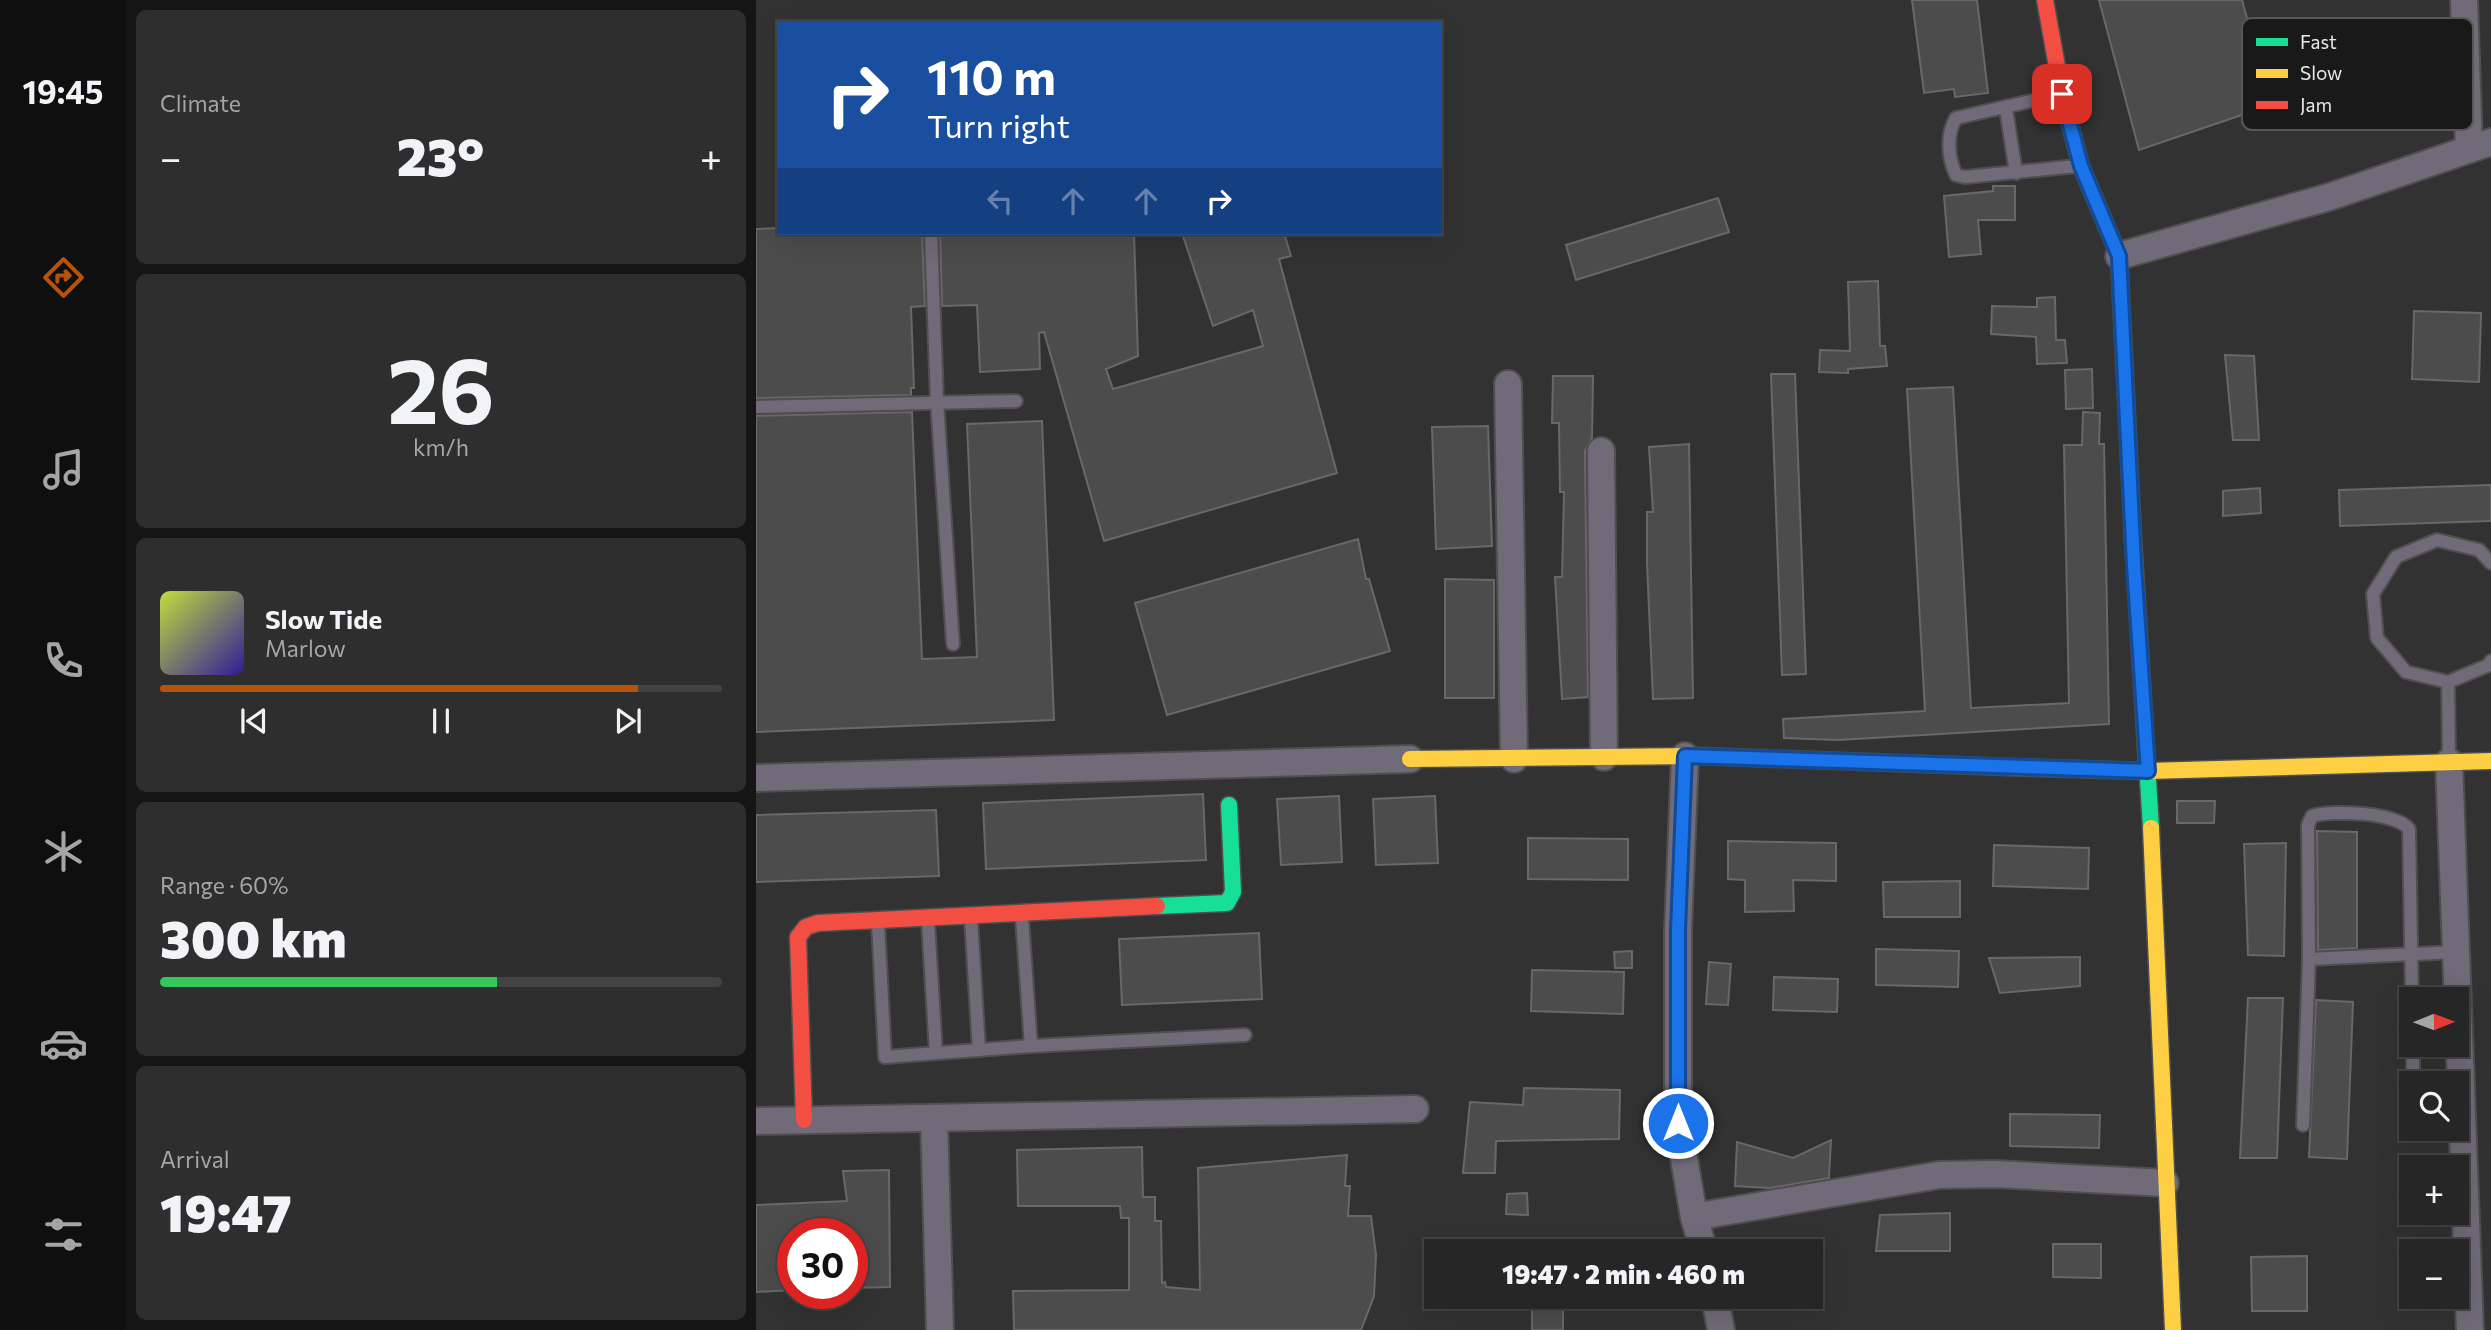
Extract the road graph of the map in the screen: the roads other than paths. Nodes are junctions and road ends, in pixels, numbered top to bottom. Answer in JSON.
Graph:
{"nodes":[{"id":1,"x":2045,"y":0,"type":"edge"},
{"id":2,"x":2464,"y":0,"type":"edge"},
{"id":3,"x":2466,"y":18,"type":"edge"},
{"id":4,"x":2473,"y":82,"type":"edge"},
{"id":5,"x":2062,"y":94,"type":"junction"},
{"id":6,"x":2006,"y":109,"type":"junction"},
{"id":7,"x":2480,"y":146,"type":"edge"},
{"id":8,"x":2081,"y":166,"type":"junction"},
{"id":9,"x":2016,"y":173,"type":"junction"},
{"id":10,"x":931,"y":235,"type":"edge"},
{"id":11,"x":2119,"y":256,"type":"junction"},
{"id":12,"x":1508,"y":384,"type":"dead end"},
{"id":13,"x":937,"y":401,"type":"junction"},
{"id":14,"x":1016,"y":401,"type":"dead end"},
{"id":15,"x":756,"y":407,"type":"edge"},
{"id":16,"x":1601,"y":451,"type":"dead end"},
{"id":17,"x":2491,"y":564,"type":"edge"},
{"id":18,"x":953,"y":644,"type":"dead end"},
{"id":19,"x":2491,"y":661,"type":"edge"},
{"id":20,"x":2448,"y":682,"type":"junction"},
{"id":21,"x":1685,"y":756,"type":"junction"},
{"id":22,"x":1604,"y":757,"type":"junction"},
{"id":23,"x":1410,"y":759,"type":"joint"},
{"id":24,"x":1514,"y":759,"type":"junction"},
{"id":25,"x":2491,"y":761,"type":"edge"},
{"id":26,"x":2449,"y":762,"type":"junction"},
{"id":27,"x":2148,"y":771,"type":"junction"},
{"id":28,"x":756,"y":778,"type":"edge"},
{"id":29,"x":1229,"y":805,"type":"dead end"},
{"id":30,"x":1022,"y":914,"type":"junction"},
{"id":31,"x":971,"y":916,"type":"junction"},
{"id":32,"x":928,"y":918,"type":"junction"},
{"id":33,"x":878,"y":920,"type":"junction"},
{"id":34,"x":2456,"y":952,"type":"junction"},
{"id":35,"x":2412,"y":954,"type":"junction"},
{"id":36,"x":2309,"y":959,"type":"junction"},
{"id":37,"x":2412,"y":987,"type":"edge"},
{"id":38,"x":1245,"y":1035,"type":"dead end"},
{"id":39,"x":1031,"y":1046,"type":"junction"},
{"id":40,"x":979,"y":1050,"type":"junction"},
{"id":41,"x":936,"y":1053,"type":"junction"},
{"id":42,"x":1415,"y":1109,"type":"dead end"},
{"id":43,"x":934,"y":1118,"type":"junction"},
{"id":44,"x":804,"y":1120,"type":"junction"},
{"id":45,"x":756,"y":1121,"type":"edge"},
{"id":46,"x":2303,"y":1125,"type":"dead end"},
{"id":47,"x":2165,"y":1183,"type":"junction"},
{"id":48,"x":1694,"y":1217,"type":"junction"},
{"id":49,"x":1700,"y":1239,"type":"edge"},
{"id":50,"x":1717,"y":1309,"type":"edge"},
{"id":51,"x":940,"y":1330,"type":"edge"},
{"id":52,"x":1721,"y":1330,"type":"edge"},
{"id":53,"x":2173,"y":1330,"type":"edge"},
{"id":54,"x":2470,"y":1330,"type":"edge"}],
"edges":[{"from":1,"to":5,"type":"street"},
{"from":2,"to":3,"type":"street"},
{"from":4,"to":7,"type":"street"},
{"from":5,"to":6,"type":"lane"},
{"from":5,"to":8,"type":"street"},
{"from":6,"to":9,"type":"lane"},
{"from":6,"to":9,"type":"lane"},
{"from":7,"to":11,"type":"street"},
{"from":8,"to":9,"type":"lane"},
{"from":8,"to":11,"type":"street"},
{"from":10,"to":13,"type":"lane"},
{"from":11,"to":27,"type":"street"},
{"from":12,"to":24,"type":"street"},
{"from":13,"to":14,"type":"lane"},
{"from":13,"to":15,"type":"lane"},
{"from":13,"to":18,"type":"lane"},
{"from":16,"to":22,"type":"street"},
{"from":17,"to":20,"type":"lane"},
{"from":19,"to":20,"type":"lane"},
{"from":20,"to":26,"type":"lane"},
{"from":21,"to":22,"type":"street"},
{"from":21,"to":27,"type":"street"},
{"from":21,"to":48,"type":"street"},
{"from":22,"to":24,"type":"street"},
{"from":23,"to":24,"type":"street"},
{"from":23,"to":28,"type":"street"},
{"from":25,"to":26,"type":"street"},
{"from":26,"to":27,"type":"street"},
{"from":26,"to":34,"type":"street"},
{"from":27,"to":47,"type":"street"},
{"from":29,"to":30,"type":"street"},
{"from":30,"to":31,"type":"street"},
{"from":30,"to":39,"type":"lane"},
{"from":31,"to":32,"type":"street"},
{"from":31,"to":40,"type":"lane"},
{"from":32,"to":33,"type":"street"},
{"from":32,"to":41,"type":"lane"},
{"from":33,"to":41,"type":"lane"},
{"from":33,"to":44,"type":"street"},
{"from":34,"to":35,"type":"lane"},
{"from":34,"to":54,"type":"street"},
{"from":35,"to":36,"type":"lane"},
{"from":35,"to":36,"type":"lane"},
{"from":35,"to":37,"type":"lane"},
{"from":36,"to":46,"type":"lane"},
{"from":38,"to":39,"type":"lane"},
{"from":39,"to":40,"type":"lane"},
{"from":40,"to":41,"type":"lane"},
{"from":42,"to":43,"type":"street"},
{"from":43,"to":44,"type":"street"},
{"from":43,"to":51,"type":"street"},
{"from":44,"to":45,"type":"street"},
{"from":47,"to":48,"type":"street"},
{"from":47,"to":53,"type":"street"},
{"from":48,"to":49,"type":"street"},
{"from":50,"to":52,"type":"street"}]}
